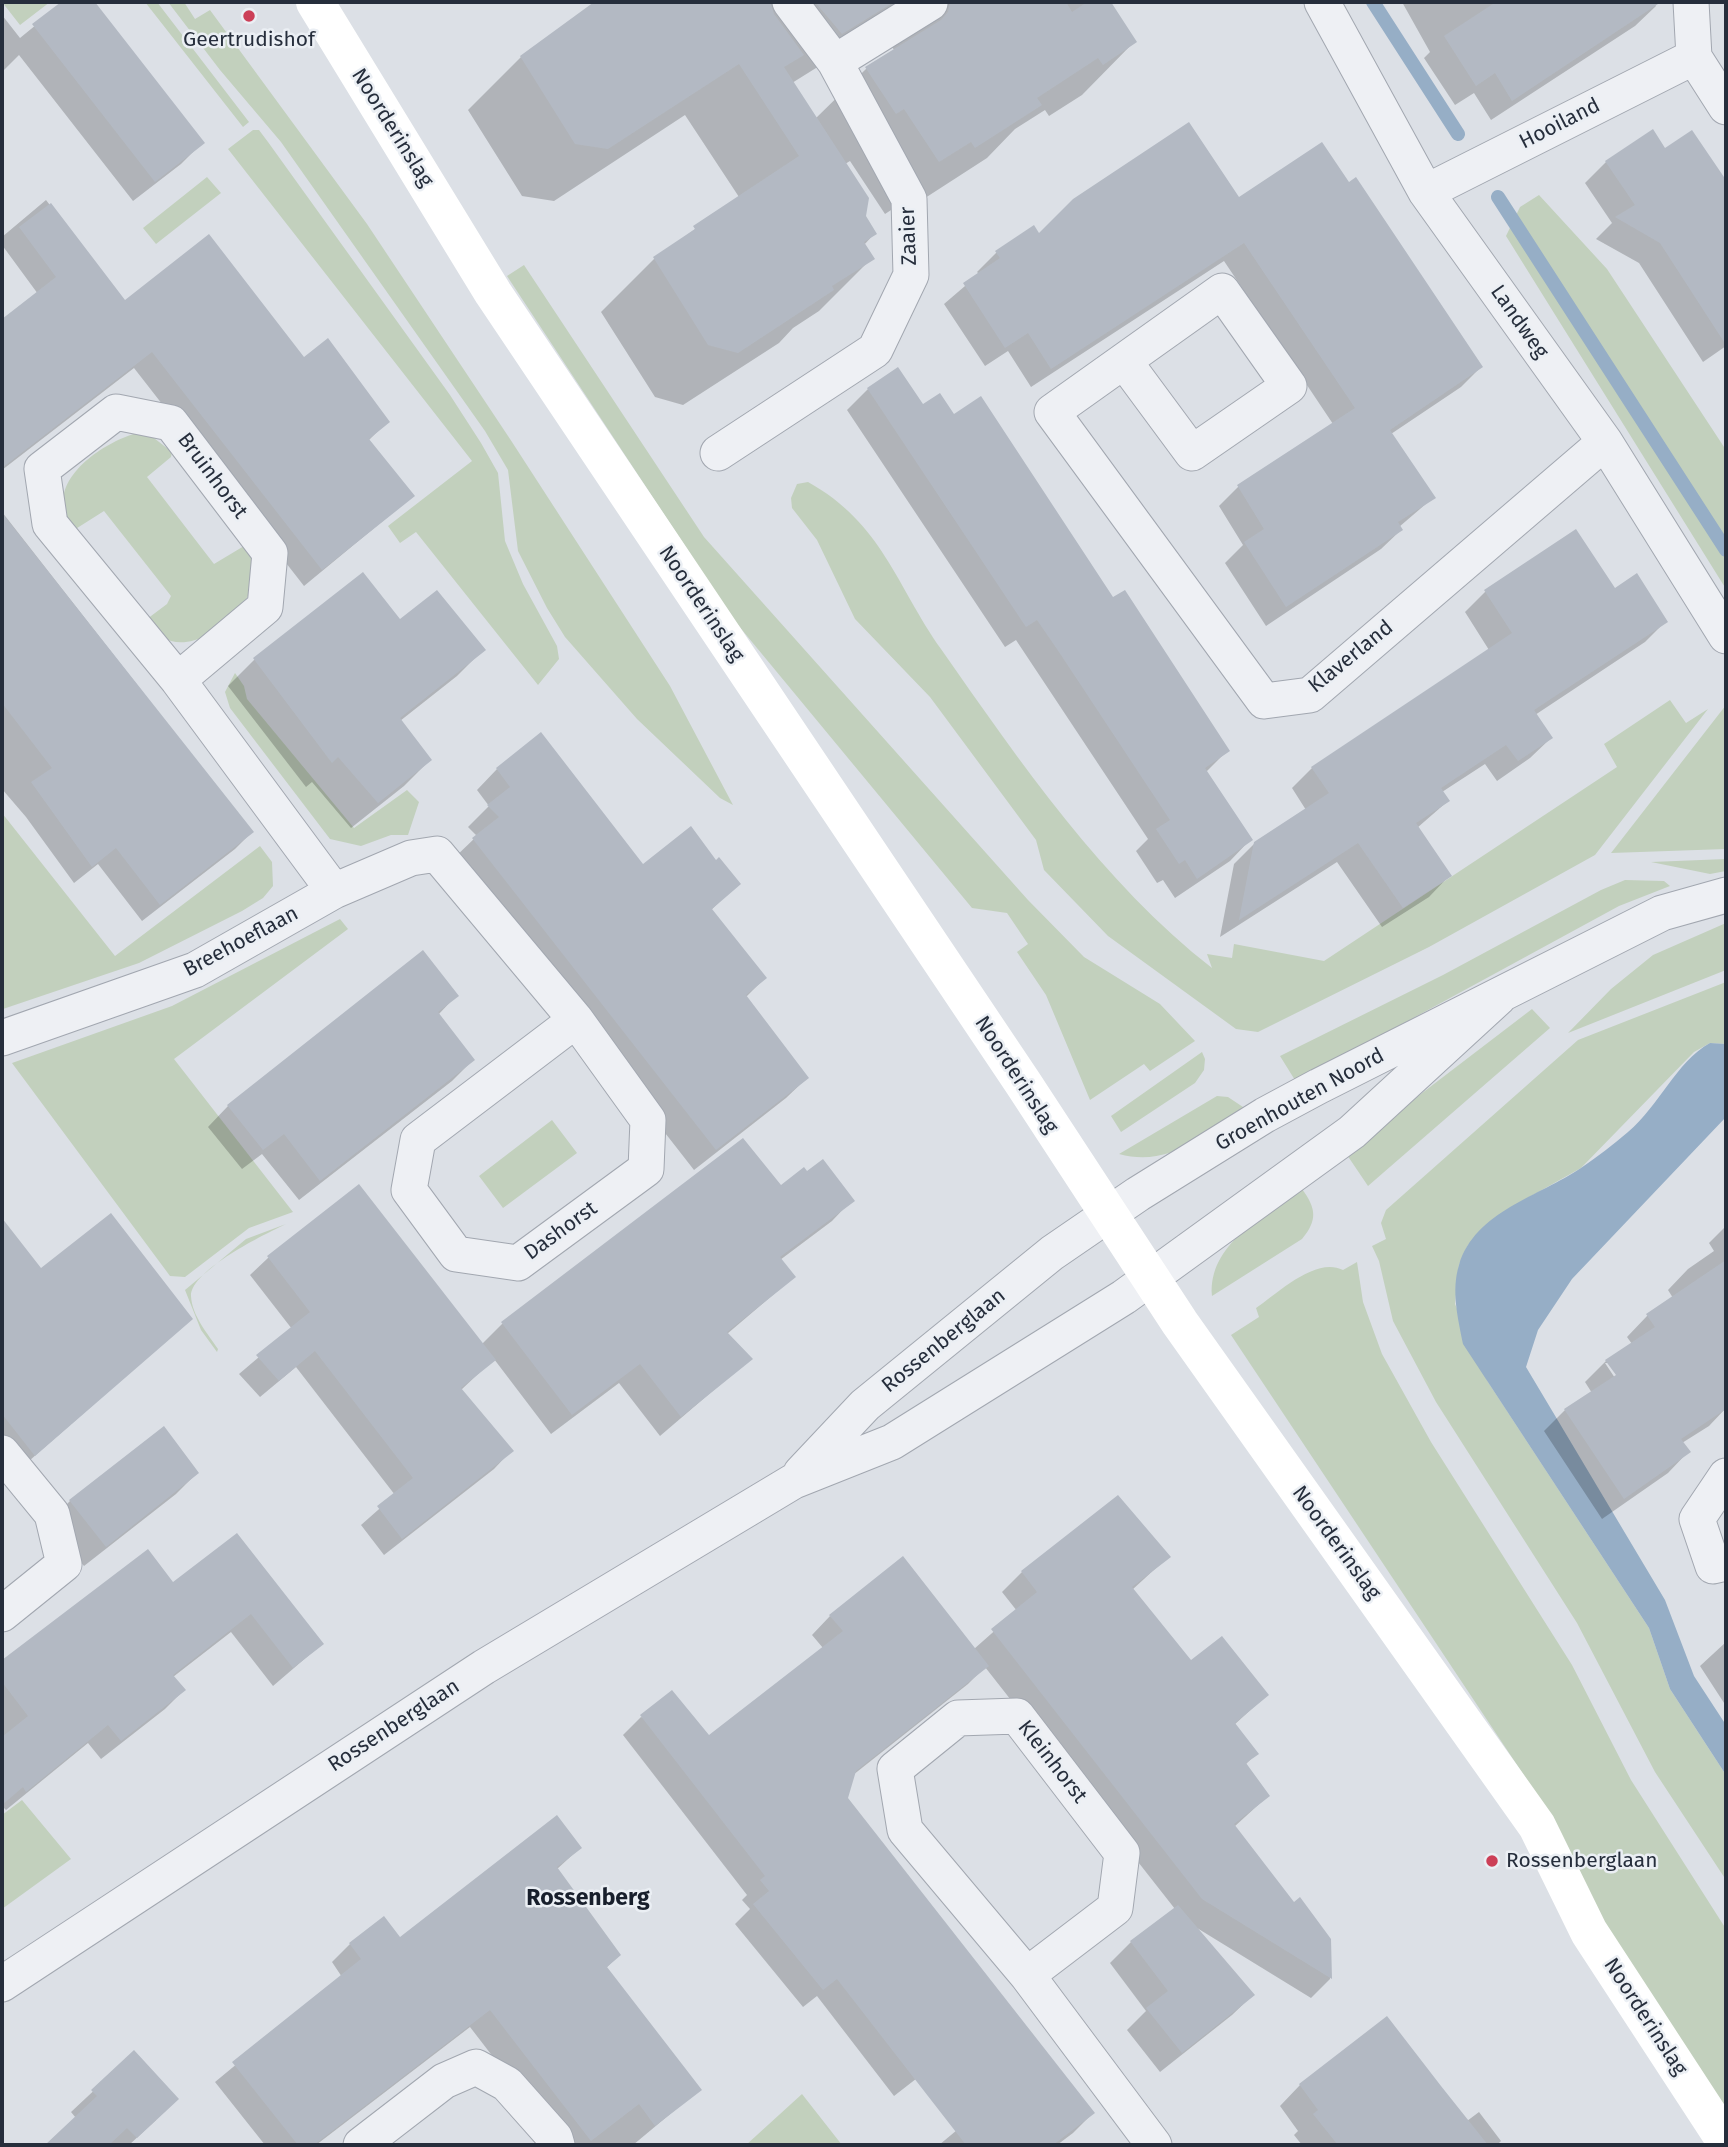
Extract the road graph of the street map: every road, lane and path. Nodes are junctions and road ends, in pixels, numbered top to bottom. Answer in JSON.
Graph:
{"nodes":[{"id":1,"x":315,"y":2,"type":"edge"},
{"id":2,"x":790,"y":2,"type":"edge"},
{"id":3,"x":1322,"y":2,"type":"edge"},
{"id":4,"x":1691,"y":2,"type":"edge"},
{"id":5,"x":930,"y":3,"type":"edge"},
{"id":6,"x":1694,"y":57,"type":"junction"},
{"id":7,"x":835,"y":62,"type":"junction"},
{"id":8,"x":1726,"y":107,"type":"edge"},
{"id":9,"x":1426,"y":192,"type":"junction"},
{"id":10,"x":1124,"y":361,"type":"junction"},
{"id":11,"x":1605,"y":442,"type":"junction"},
{"id":12,"x":718,"y":453,"type":"dead end"},
{"id":13,"x":1726,"y":636,"type":"edge"},
{"id":14,"x":178,"y":680,"type":"junction"},
{"id":15,"x":437,"y":854,"type":"joint"},
{"id":16,"x":334,"y":891,"type":"junction"},
{"id":17,"x":1726,"y":895,"type":"edge"},
{"id":18,"x":1499,"y":997,"type":"junction"},
{"id":19,"x":576,"y":1020,"type":"junction"},
{"id":20,"x":2,"y":1038,"type":"edge"},
{"id":21,"x":1107,"y":1214,"type":"junction"},
{"id":22,"x":1151,"y":1279,"type":"junction"},
{"id":23,"x":2,"y":1452,"type":"edge"},
{"id":24,"x":1726,"y":1476,"type":"edge"},
{"id":25,"x":794,"y":1481,"type":"junction"},
{"id":26,"x":1726,"y":1563,"type":"edge"},
{"id":27,"x":2,"y":1614,"type":"edge"},
{"id":28,"x":1027,"y":1975,"type":"junction"},
{"id":29,"x":2,"y":1984,"type":"edge"},
{"id":30,"x":1726,"y":2141,"type":"edge"},
{"id":31,"x":361,"y":2145,"type":"edge"},
{"id":32,"x":557,"y":2145,"type":"edge"},
{"id":33,"x":1154,"y":2145,"type":"edge"}],
"edges":[{"from":1,"to":21,"type":"main road","name":"Noorderinslag"},
{"from":2,"to":7,"type":"street","name":"Zaaier"},
{"from":3,"to":9,"type":"street","name":"Landweg"},
{"from":4,"to":6,"type":"street"},
{"from":5,"to":7,"type":"street"},
{"from":6,"to":8,"type":"street"},
{"from":6,"to":9,"type":"street","name":"Hooiland"},
{"from":7,"to":12,"type":"street","name":"Zaaier"},
{"from":9,"to":11,"type":"street","name":"Landweg"},
{"from":10,"to":10,"type":"street","name":"Klaverland"},
{"from":10,"to":11,"type":"street","name":"Klaverland"},
{"from":11,"to":13,"type":"street","name":"Landweg"},
{"from":14,"to":14,"type":"street","name":"Bruinhorst"},
{"from":14,"to":16,"type":"street","name":"Bruinhorst"},
{"from":15,"to":16,"type":"street","name":"Breehoeflaan"},
{"from":15,"to":19,"type":"street","name":"Dashorst"},
{"from":16,"to":20,"type":"street","name":"Breehoeflaan"},
{"from":17,"to":18,"type":"street","name":"Groenhouten Noord"},
{"from":18,"to":21,"type":"street","name":"Groenhouten Noord"},
{"from":18,"to":22,"type":"street","name":"Groenhouten Noord"},
{"from":19,"to":19,"type":"street","name":"Dashorst"},
{"from":21,"to":22,"type":"main road","name":"Noorderinslag"},
{"from":21,"to":25,"type":"street","name":"Rossenberglaan"},
{"from":22,"to":25,"type":"street","name":"Rossenberglaan"},
{"from":22,"to":30,"type":"main road","name":"Noorderinslag"},
{"from":23,"to":27,"type":"street"},
{"from":24,"to":26,"type":"street"},
{"from":25,"to":29,"type":"street","name":"Rossenberglaan"},
{"from":28,"to":28,"type":"street","name":"Kleinhorst"},
{"from":28,"to":33,"type":"street","name":"Kleinhorst"},
{"from":31,"to":32,"type":"street"}]}
